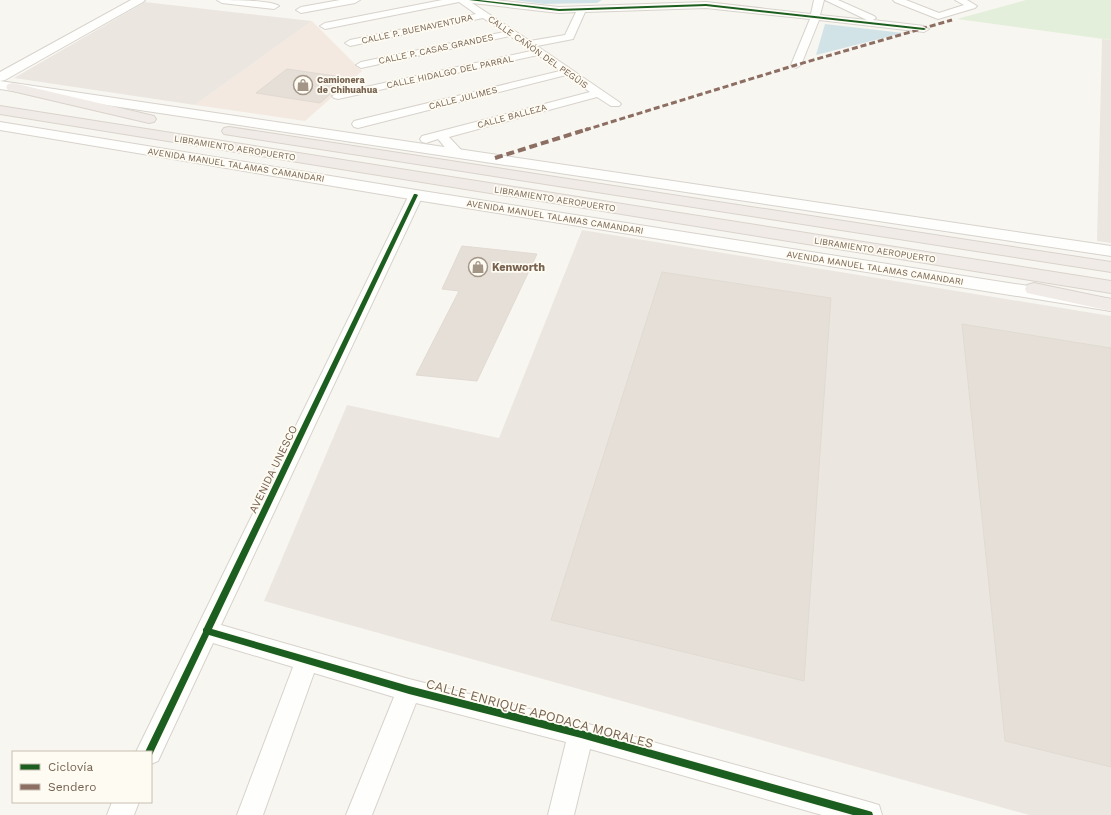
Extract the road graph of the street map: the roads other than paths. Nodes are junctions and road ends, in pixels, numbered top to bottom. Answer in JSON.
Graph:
{"nodes":[{"id":1,"x":120,"y":0,"type":"edge"},
{"id":2,"x":139,"y":0,"type":"edge"},
{"id":3,"x":222,"y":0,"type":"edge"},
{"id":4,"x":355,"y":0,"type":"edge"},
{"id":5,"x":456,"y":0,"type":"edge"},
{"id":6,"x":461,"y":0,"type":"edge"},
{"id":7,"x":471,"y":0,"type":"edge"},
{"id":8,"x":617,"y":0,"type":"edge"},
{"id":9,"x":695,"y":0,"type":"edge"},
{"id":10,"x":819,"y":0,"type":"edge"},
{"id":11,"x":830,"y":0,"type":"edge"},
{"id":12,"x":898,"y":0,"type":"edge"},
{"id":13,"x":960,"y":0,"type":"edge"},
{"id":14,"x":770,"y":3,"type":"dead end"},
{"id":15,"x":706,"y":5,"type":"junction"},
{"id":16,"x":274,"y":6,"type":"dead end"},
{"id":17,"x":622,"y":9,"type":"junction"},
{"id":18,"x":302,"y":10,"type":"dead end"},
{"id":19,"x":553,"y":10,"type":"junction"},
{"id":20,"x":581,"y":11,"type":"junction"},
{"id":21,"x":526,"y":16,"type":"dead end"},
{"id":22,"x":797,"y":16,"type":"junction"},
{"id":23,"x":488,"y":17,"type":"junction"},
{"id":24,"x":505,"y":18,"type":"dead end"},
{"id":25,"x":815,"y":18,"type":"junction"},
{"id":26,"x":887,"y":25,"type":"junction"},
{"id":27,"x":325,"y":26,"type":"dead end"},
{"id":28,"x":66,"y":29,"type":"junction"},
{"id":29,"x":924,"y":29,"type":"dead end"},
{"id":30,"x":82,"y":31,"type":"junction"},
{"id":31,"x":512,"y":33,"type":"junction"},
{"id":32,"x":350,"y":43,"type":"dead end"},
{"id":33,"x":528,"y":44,"type":"junction"},
{"id":34,"x":539,"y":52,"type":"junction"},
{"id":35,"x":796,"y":64,"type":"dead end"},
{"id":36,"x":0,"y":65,"type":"edge"},
{"id":37,"x":361,"y":65,"type":"dead end"},
{"id":38,"x":567,"y":72,"type":"junction"},
{"id":39,"x":0,"y":77,"type":"edge"},
{"id":40,"x":7,"y":86,"type":"edge"},
{"id":41,"x":598,"y":93,"type":"junction"},
{"id":42,"x":0,"y":96,"type":"edge"},
{"id":43,"x":338,"y":96,"type":"dead end"},
{"id":44,"x":615,"y":104,"type":"dead end"},
{"id":45,"x":0,"y":110,"type":"edge"},
{"id":46,"x":149,"y":119,"type":"junction"},
{"id":47,"x":358,"y":124,"type":"dead end"},
{"id":48,"x":0,"y":126,"type":"edge"},
{"id":49,"x":441,"y":135,"type":"junction"},
{"id":50,"x":426,"y":138,"type":"dead end"},
{"id":51,"x":458,"y":153,"type":"junction"},
{"id":52,"x":416,"y":195,"type":"junction"},
{"id":53,"x":958,"y":243,"type":"junction"},
{"id":54,"x":840,"y":245,"type":"junction"},
{"id":55,"x":1111,"y":251,"type":"edge"},
{"id":56,"x":1111,"y":258,"type":"edge"},
{"id":57,"x":1111,"y":267,"type":"edge"},
{"id":58,"x":1111,"y":287,"type":"edge"},
{"id":59,"x":1111,"y":305,"type":"edge"},
{"id":60,"x":206,"y":631,"type":"junction"},
{"id":61,"x":307,"y":660,"type":"junction"},
{"id":62,"x":409,"y":690,"type":"junction"},
{"id":63,"x":582,"y":734,"type":"junction"},
{"id":64,"x":149,"y":751,"type":"edge"},
{"id":65,"x":126,"y":803,"type":"edge"},
{"id":66,"x":120,"y":815,"type":"edge"},
{"id":67,"x":250,"y":815,"type":"edge"},
{"id":68,"x":359,"y":815,"type":"edge"},
{"id":69,"x":560,"y":815,"type":"edge"},
{"id":70,"x":869,"y":815,"type":"edge"}],
"edges":[{"from":1,"to":28,"type":"main road"},
{"from":2,"to":30,"type":"main road"},
{"from":3,"to":16,"type":"street"},
{"from":4,"to":18,"type":"street"},
{"from":5,"to":27,"type":"street"},
{"from":6,"to":23,"type":"street","name":"CALLE CAÑÓN DEL PEGÜIS"},
{"from":7,"to":19,"type":"street"},
{"from":8,"to":17,"type":"street"},
{"from":9,"to":15,"type":"street"},
{"from":10,"to":25,"type":"street"},
{"from":11,"to":26,"type":"street"},
{"from":12,"to":13,"type":"street"},
{"from":14,"to":22,"type":"street"},
{"from":15,"to":17,"type":"street"},
{"from":15,"to":22,"type":"street"},
{"from":17,"to":20,"type":"street"},
{"from":19,"to":20,"type":"street"},
{"from":19,"to":21,"type":"street"},
{"from":20,"to":33,"type":"street"},
{"from":22,"to":25,"type":"street"},
{"from":23,"to":24,"type":"street","name":"CALLE P. BUENAVENTURA"},
{"from":23,"to":31,"type":"street","name":"CALLE CAÑÓN DEL PEGÜIS"},
{"from":23,"to":32,"type":"street","name":"CALLE P. BUENAVENTURA"},
{"from":25,"to":26,"type":"street"},
{"from":25,"to":35,"type":"street"},
{"from":26,"to":29,"type":"street"},
{"from":28,"to":30,"type":"main road"},
{"from":28,"to":36,"type":"main road"},
{"from":30,"to":39,"type":"main road"},
{"from":31,"to":33,"type":"street","name":"CALLE CAÑÓN DEL PEGÜIS"},
{"from":31,"to":37,"type":"street","name":"CALLE P. CASAS GRANDES"},
{"from":33,"to":34,"type":"street","name":"CALLE CAÑÓN DEL PEGÜIS"},
{"from":34,"to":38,"type":"street","name":"CALLE CAÑÓN DEL PEGÜIS"},
{"from":34,"to":43,"type":"street","name":"CALLE HIDALGO DEL PARRAL"},
{"from":38,"to":41,"type":"street","name":"CALLE CAÑÓN DEL PEGÜIS"},
{"from":38,"to":47,"type":"street","name":"CALLE JULIMES"},
{"from":40,"to":46,"type":"highway"},
{"from":40,"to":51,"type":"main road"},
{"from":41,"to":44,"type":"street","name":"CALLE CAÑÓN DEL PEGÜIS"},
{"from":41,"to":49,"type":"street","name":"CALLE BALLEZA"},
{"from":42,"to":46,"type":"highway","name":"LIBRAMIENTO AEROPUERTO"},
{"from":45,"to":54,"type":"highway","name":"LIBRAMIENTO AEROPUERTO"},
{"from":46,"to":53,"type":"highway","name":"LIBRAMIENTO AEROPUERTO"},
{"from":48,"to":52,"type":"main road","name":"AVENIDA MANUEL TALAMAS CAMANDARI"},
{"from":49,"to":50,"type":"street","name":"CALLE BALLEZA"},
{"from":49,"to":51,"type":"street"},
{"from":51,"to":55,"type":"main road"},
{"from":52,"to":59,"type":"main road","name":"AVENIDA MANUEL TALAMAS CAMANDARI"},
{"from":52,"to":60,"type":"street","name":"AVENIDA UNESCO"},
{"from":53,"to":56,"type":"highway"},
{"from":53,"to":57,"type":"highway","name":"LIBRAMIENTO AEROPUERTO"},
{"from":54,"to":58,"type":"highway","name":"LIBRAMIENTO AEROPUERTO"},
{"from":54,"to":59,"type":"highway"},
{"from":60,"to":61,"type":"street","name":"CALLE ENRIQUE APODACA MORALES"},
{"from":60,"to":64,"type":"street","name":"AVENIDA UNESCO"},
{"from":61,"to":62,"type":"street","name":"CALLE ENRIQUE APODACA MORALES"},
{"from":61,"to":67,"type":"street"},
{"from":62,"to":63,"type":"street","name":"CALLE ENRIQUE APODACA MORALES"},
{"from":62,"to":68,"type":"street"},
{"from":63,"to":69,"type":"street"},
{"from":63,"to":70,"type":"street","name":"CALLE ENRIQUE APODACA MORALES"},
{"from":65,"to":66,"type":"street"}]}
